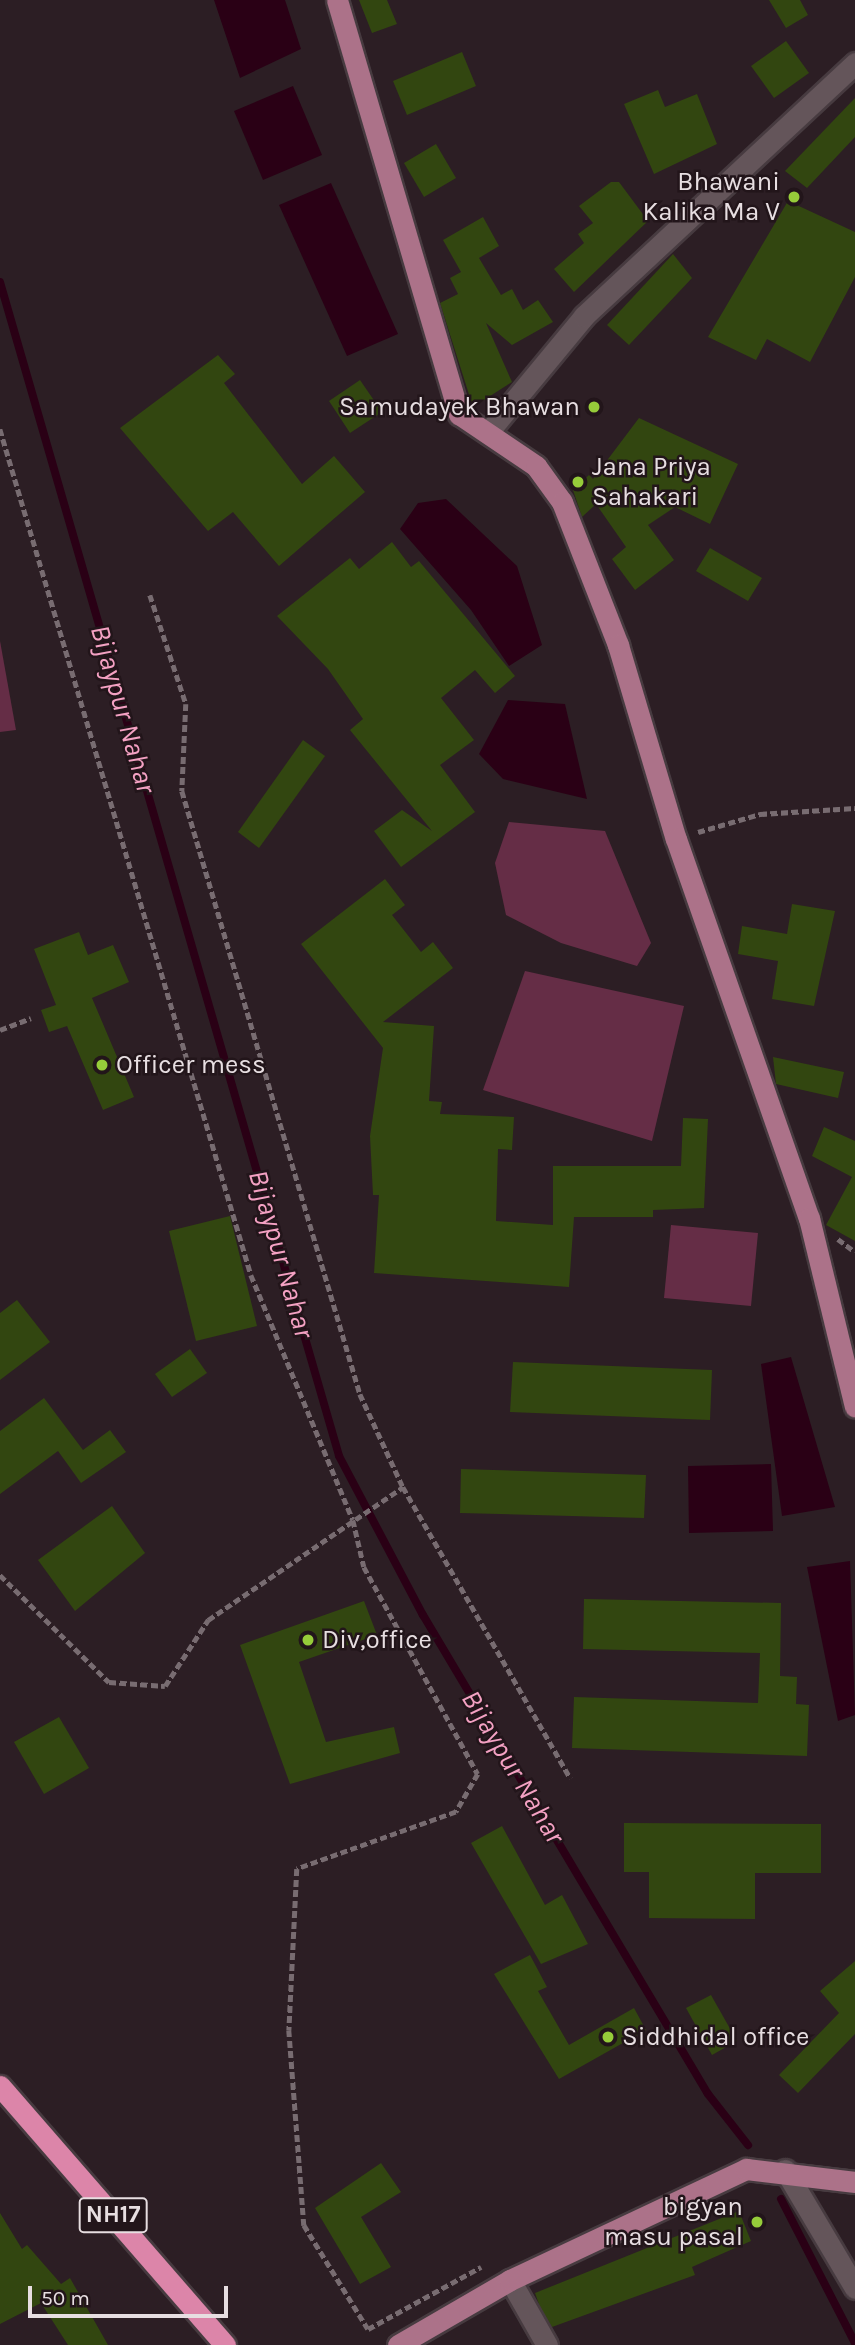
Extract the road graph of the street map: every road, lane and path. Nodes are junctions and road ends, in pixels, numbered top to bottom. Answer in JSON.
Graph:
{"nodes":[{"id":1,"x":337,"y":0,"type":"edge"},
{"id":2,"x":855,"y":63,"type":"edge"},
{"id":3,"x":0,"y":429,"type":"edge"},
{"id":4,"x":489,"y":431,"type":"junction"},
{"id":5,"x":150,"y":595,"type":"dead end"},
{"id":6,"x":855,"y":808,"type":"edge"},
{"id":7,"x":676,"y":839,"type":"junction"},
{"id":8,"x":31,"y":1018,"type":"dead end"},
{"id":9,"x":0,"y":1030,"type":"edge"},
{"id":10,"x":855,"y":1406,"type":"edge"},
{"id":11,"x":403,"y":1488,"type":"junction"},
{"id":12,"x":353,"y":1520,"type":"junction"},
{"id":13,"x":0,"y":1575,"type":"edge"},
{"id":14,"x":570,"y":1778,"type":"dead end"},
{"id":15,"x":0,"y":2086,"type":"edge"},
{"id":16,"x":785,"y":2170,"type":"junction"},
{"id":17,"x":855,"y":2182,"type":"edge"},
{"id":18,"x":510,"y":2280,"type":"junction"},
{"id":19,"x":855,"y":2288,"type":"edge"},
{"id":20,"x":225,"y":2345,"type":"edge"},
{"id":21,"x":398,"y":2345,"type":"edge"},
{"id":22,"x":547,"y":2345,"type":"edge"}],
"edges":[{"from":1,"to":4,"type":"main road"},
{"from":2,"to":4,"type":"street"},
{"from":3,"to":12,"type":"path"},
{"from":4,"to":7,"type":"main road"},
{"from":5,"to":11,"type":"path"},
{"from":6,"to":7,"type":"path"},
{"from":7,"to":10,"type":"main road"},
{"from":8,"to":9,"type":"path"},
{"from":11,"to":12,"type":"path"},
{"from":11,"to":14,"type":"path"},
{"from":12,"to":13,"type":"path"},
{"from":12,"to":18,"type":"path"},
{"from":15,"to":20,"type":"highway","number":"NH17"},
{"from":16,"to":17,"type":"main road"},
{"from":16,"to":18,"type":"main road"},
{"from":16,"to":19,"type":"street"},
{"from":18,"to":21,"type":"main road"},
{"from":18,"to":22,"type":"street"}]}
